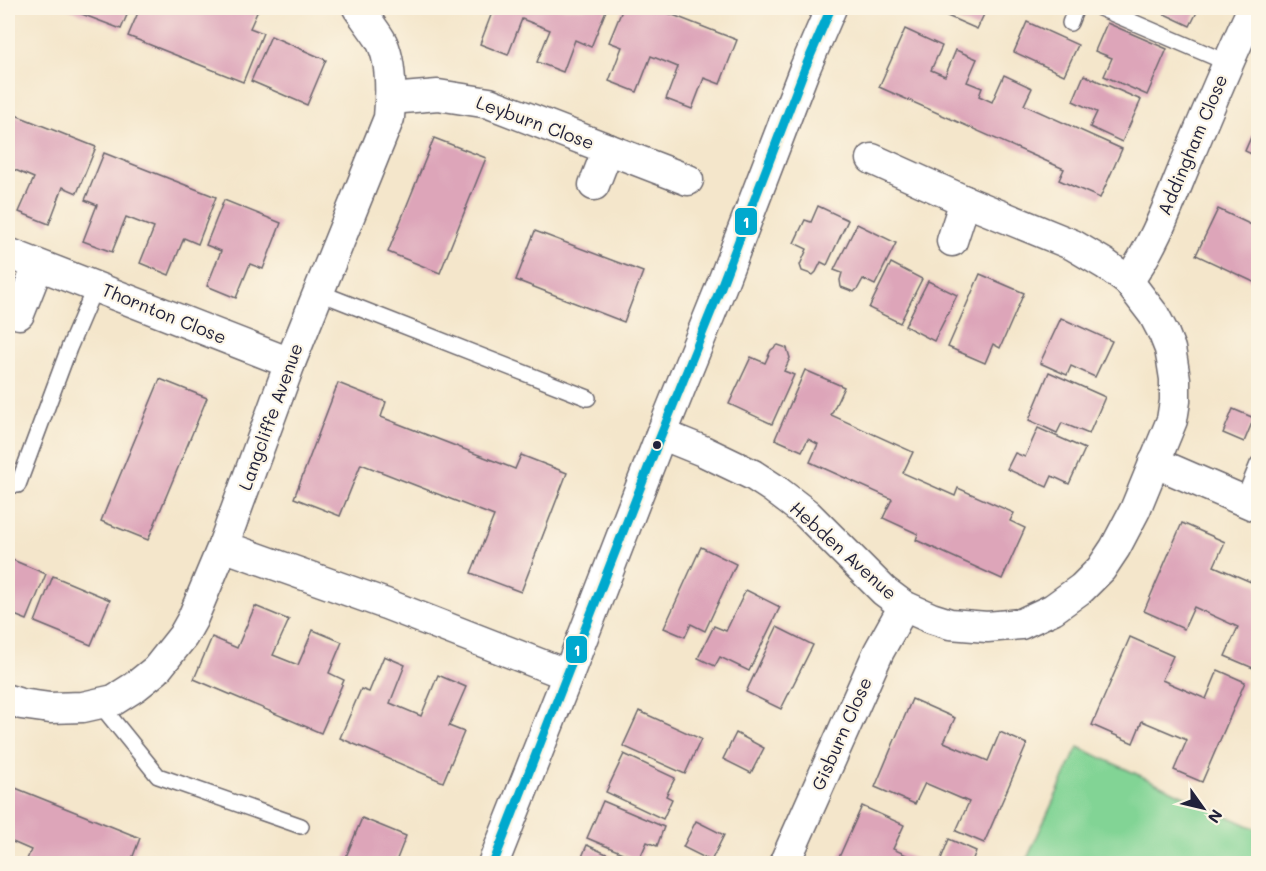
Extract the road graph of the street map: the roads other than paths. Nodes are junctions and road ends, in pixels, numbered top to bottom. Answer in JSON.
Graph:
{"nodes":[{"id":1,"x":358,"y":8,"type":"edge"},
{"id":2,"x":831,"y":8,"type":"edge"},
{"id":3,"x":1076,"y":8,"type":"edge"},
{"id":4,"x":1100,"y":8,"type":"edge"},
{"id":5,"x":1253,"y":8,"type":"edge"},
{"id":6,"x":1070,"y":23,"type":"dead end"},
{"id":7,"x":1228,"y":63,"type":"junction"},
{"id":8,"x":391,"y":99,"type":"junction"},
{"id":9,"x":608,"y":149,"type":"junction"},
{"id":10,"x":872,"y":159,"type":"dead end"},
{"id":11,"x":687,"y":180,"type":"dead end"},
{"id":12,"x":594,"y":185,"type":"dead end"},
{"id":13,"x":965,"y":201,"type":"junction"},
{"id":14,"x":952,"y":241,"type":"dead end"},
{"id":15,"x":8,"y":253,"type":"edge"},
{"id":16,"x":38,"y":266,"type":"junction"},
{"id":17,"x":1128,"y":280,"type":"junction"},
{"id":18,"x":95,"y":287,"type":"junction"},
{"id":19,"x":318,"y":292,"type":"junction"},
{"id":20,"x":19,"y":314,"type":"dead end"},
{"id":21,"x":290,"y":363,"type":"junction"},
{"id":22,"x":588,"y":398,"type":"dead end"},
{"id":23,"x":661,"y":434,"type":"junction"},
{"id":24,"x":1154,"y":462,"type":"junction"},
{"id":25,"x":1258,"y":464,"type":"edge"},
{"id":26,"x":18,"y":485,"type":"dead end"},
{"id":27,"x":1251,"y":504,"type":"edge"},
{"id":28,"x":223,"y":546,"type":"junction"},
{"id":29,"x":904,"y":606,"type":"junction"},
{"id":30,"x":568,"y":675,"type":"junction"},
{"id":31,"x":8,"y":700,"type":"edge"},
{"id":32,"x":99,"y":703,"type":"junction"},
{"id":33,"x":302,"y":826,"type":"dead end"},
{"id":34,"x":493,"y":864,"type":"edge"},
{"id":35,"x":784,"y":864,"type":"edge"}],
"edges":[{"from":1,"to":8,"type":"street","name":"Langcliffe Avenue"},
{"from":2,"to":23,"type":"street"},
{"from":3,"to":6,"type":"lane"},
{"from":4,"to":7,"type":"lane"},
{"from":5,"to":7,"type":"street","name":"Addingham Close"},
{"from":7,"to":17,"type":"street","name":"Addingham Close"},
{"from":8,"to":9,"type":"street","name":"Leyburn Close"},
{"from":8,"to":19,"type":"street","name":"Langcliffe Avenue"},
{"from":9,"to":11,"type":"street","name":"Leyburn Close"},
{"from":9,"to":12,"type":"street","name":"Leyburn Close"},
{"from":10,"to":13,"type":"street","name":"Hebden Avenue"},
{"from":13,"to":14,"type":"street"},
{"from":13,"to":17,"type":"street","name":"Hebden Avenue"},
{"from":15,"to":16,"type":"street","name":"Thornton Close"},
{"from":16,"to":18,"type":"street","name":"Thornton Close"},
{"from":16,"to":20,"type":"street"},
{"from":17,"to":24,"type":"street","name":"Hebden Avenue"},
{"from":18,"to":21,"type":"street","name":"Thornton Close"},
{"from":18,"to":26,"type":"lane"},
{"from":19,"to":21,"type":"street","name":"Langcliffe Avenue"},
{"from":19,"to":22,"type":"lane"},
{"from":21,"to":28,"type":"street","name":"Langcliffe Avenue"},
{"from":23,"to":29,"type":"street","name":"Hebden Avenue"},
{"from":23,"to":30,"type":"street"},
{"from":24,"to":27,"type":"street"},
{"from":24,"to":29,"type":"street","name":"Hebden Avenue"},
{"from":25,"to":27,"type":"lane"},
{"from":28,"to":30,"type":"street"},
{"from":28,"to":32,"type":"street","name":"Langcliffe Avenue"},
{"from":29,"to":35,"type":"street","name":"Gisburn Close"},
{"from":30,"to":34,"type":"street"},
{"from":31,"to":32,"type":"street","name":"Langcliffe Avenue"},
{"from":32,"to":33,"type":"lane"}]}
